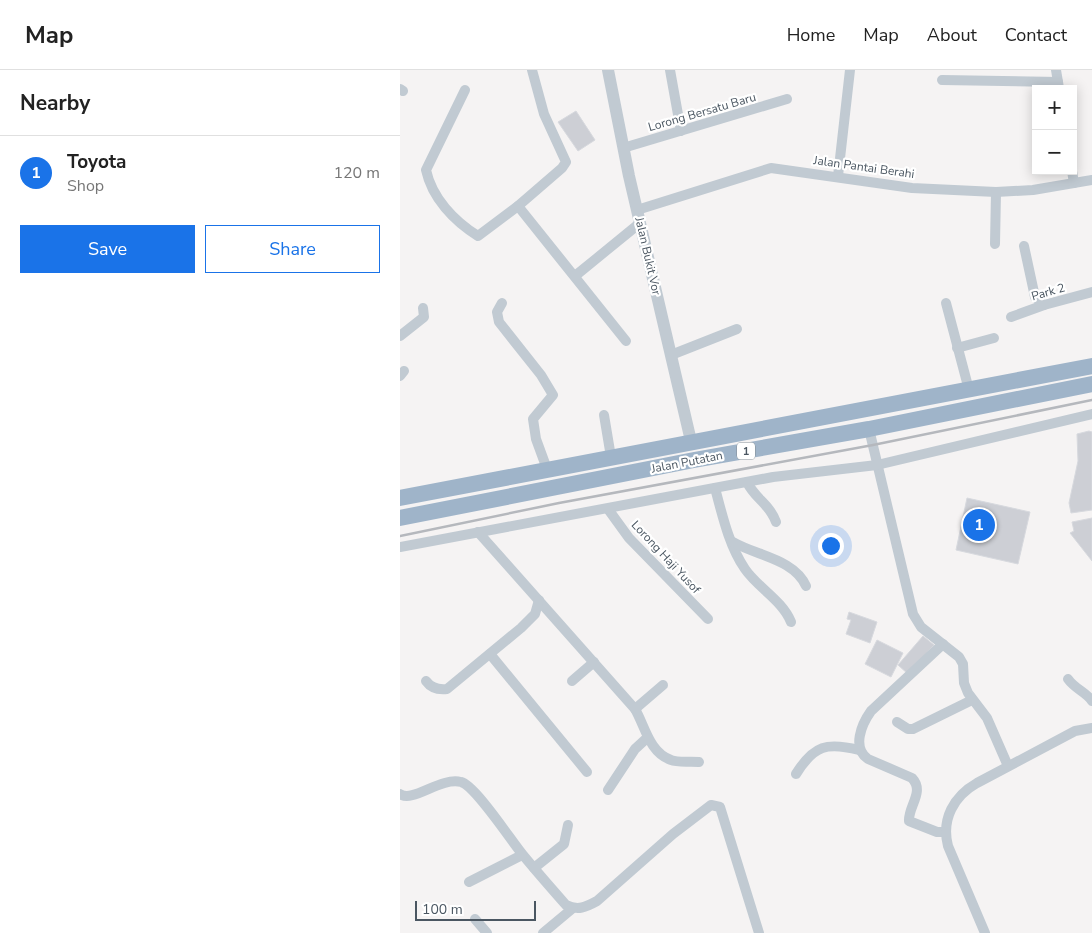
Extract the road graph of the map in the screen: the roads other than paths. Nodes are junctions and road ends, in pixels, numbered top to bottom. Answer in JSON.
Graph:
{"nodes":[{"id":1,"x":532,"y":70,"type":"edge"},
{"id":2,"x":608,"y":70,"type":"edge"},
{"id":3,"x":670,"y":70,"type":"edge"},
{"id":4,"x":850,"y":70,"type":"edge"},
{"id":5,"x":1056,"y":70,"type":"edge"},
{"id":6,"x":942,"y":80,"type":"dead end"},
{"id":7,"x":1059,"y":85,"type":"edge"},
{"id":8,"x":465,"y":90,"type":"dead end"},
{"id":9,"x":787,"y":99,"type":"dead end"},
{"id":10,"x":681,"y":132,"type":"junction"},
{"id":11,"x":623,"y":148,"type":"junction"},
{"id":12,"x":1073,"y":175,"type":"edge"},
{"id":13,"x":838,"y":176,"type":"junction"},
{"id":14,"x":1092,"y":180,"type":"edge"},
{"id":15,"x":1074,"y":184,"type":"junction"},
{"id":16,"x":996,"y":192,"type":"junction"},
{"id":17,"x":518,"y":206,"type":"junction"},
{"id":18,"x":637,"y":210,"type":"junction"},
{"id":19,"x":640,"y":223,"type":"junction"},
{"id":20,"x":995,"y":244,"type":"dead end"},
{"id":21,"x":1024,"y":246,"type":"dead end"},
{"id":22,"x":575,"y":276,"type":"junction"},
{"id":23,"x":1092,"y":292,"type":"edge"},
{"id":24,"x":502,"y":303,"type":"dead end"},
{"id":25,"x":946,"y":303,"type":"dead end"},
{"id":26,"x":1044,"y":305,"type":"junction"},
{"id":27,"x":423,"y":308,"type":"dead end"},
{"id":28,"x":1010,"y":317,"type":"dead end"},
{"id":29,"x":737,"y":329,"type":"dead end"},
{"id":30,"x":400,"y":336,"type":"edge"},
{"id":31,"x":994,"y":338,"type":"dead end"},
{"id":32,"x":626,"y":341,"type":"dead end"},
{"id":33,"x":958,"y":348,"type":"junction"},
{"id":34,"x":671,"y":355,"type":"junction"},
{"id":35,"x":1092,"y":366,"type":"edge"},
{"id":36,"x":1092,"y":384,"type":"edge"},
{"id":37,"x":969,"y":390,"type":"junction"},
{"id":38,"x":906,"y":402,"type":"junction"},
{"id":39,"x":1092,"y":414,"type":"edge"},
{"id":40,"x":604,"y":415,"type":"dead end"},
{"id":41,"x":911,"y":420,"type":"junction"},
{"id":42,"x":870,"y":429,"type":"junction"},
{"id":43,"x":686,"y":442,"type":"junction"},
{"id":44,"x":611,"y":457,"type":"junction"},
{"id":45,"x":686,"y":462,"type":"junction"},
{"id":46,"x":878,"y":465,"type":"junction"},
{"id":47,"x":547,"y":469,"type":"junction"},
{"id":48,"x":747,"y":482,"type":"junction"},
{"id":49,"x":715,"y":488,"type":"junction"},
{"id":50,"x":402,"y":496,"type":"edge"},
{"id":51,"x":608,"y":508,"type":"junction"},
{"id":52,"x":400,"y":518,"type":"edge"},
{"id":53,"x":776,"y":522,"type":"dead end"},
{"id":54,"x":478,"y":532,"type":"junction"},
{"id":55,"x":733,"y":542,"type":"junction"},
{"id":56,"x":400,"y":547,"type":"edge"},
{"id":57,"x":806,"y":586,"type":"dead end"},
{"id":58,"x":539,"y":600,"type":"junction"},
{"id":59,"x":708,"y":620,"type":"dead end"},
{"id":60,"x":791,"y":622,"type":"dead end"},
{"id":61,"x":943,"y":644,"type":"junction"},
{"id":62,"x":490,"y":654,"type":"junction"},
{"id":63,"x":594,"y":662,"type":"junction"},
{"id":64,"x":1068,"y":679,"type":"dead end"},
{"id":65,"x":426,"y":681,"type":"dead end"},
{"id":66,"x":572,"y":681,"type":"dead end"},
{"id":67,"x":663,"y":685,"type":"dead end"},
{"id":68,"x":972,"y":700,"type":"junction"},
{"id":69,"x":1092,"y":701,"type":"edge"},
{"id":70,"x":635,"y":709,"type":"junction"},
{"id":71,"x":898,"y":722,"type":"dead end"},
{"id":72,"x":1092,"y":728,"type":"edge"},
{"id":73,"x":647,"y":738,"type":"junction"},
{"id":74,"x":859,"y":750,"type":"junction"},
{"id":75,"x":699,"y":762,"type":"dead end"},
{"id":76,"x":1008,"y":766,"type":"junction"},
{"id":77,"x":587,"y":772,"type":"dead end"},
{"id":78,"x":796,"y":774,"type":"dead end"},
{"id":79,"x":608,"y":790,"type":"dead end"},
{"id":80,"x":400,"y":794,"type":"edge"},
{"id":81,"x":568,"y":825,"type":"dead end"},
{"id":82,"x":945,"y":832,"type":"junction"},
{"id":83,"x":522,"y":854,"type":"junction"},
{"id":84,"x":534,"y":868,"type":"junction"},
{"id":85,"x":470,"y":882,"type":"dead end"},
{"id":86,"x":573,"y":908,"type":"junction"},
{"id":87,"x":475,"y":919,"type":"dead end"},
{"id":88,"x":488,"y":933,"type":"edge"},
{"id":89,"x":543,"y":933,"type":"edge"},
{"id":90,"x":759,"y":933,"type":"edge"},
{"id":91,"x":985,"y":933,"type":"edge"}],
"edges":[{"from":1,"to":17,"type":"street"},
{"from":2,"to":11,"type":"street","name":"Jalan Bukit Vor"},
{"from":3,"to":10,"type":"street"},
{"from":4,"to":13,"type":"street"},
{"from":5,"to":7,"type":"street"},
{"from":6,"to":7,"type":"street"},
{"from":8,"to":17,"type":"street"},
{"from":9,"to":10,"type":"street","name":"Lorong Bersatu Baru"},
{"from":10,"to":11,"type":"street","name":"Lorong Bersatu Baru"},
{"from":11,"to":18,"type":"street","name":"Jalan Bukit Vor"},
{"from":12,"to":15,"type":"street"},
{"from":13,"to":16,"type":"street","name":"Jalan Pantai Berahi"},
{"from":13,"to":18,"type":"street","name":"Jalan Pantai Berahi"},
{"from":14,"to":15,"type":"street","name":"Jalan Pantai Berahi"},
{"from":15,"to":16,"type":"street","name":"Jalan Pantai Berahi"},
{"from":16,"to":20,"type":"street"},
{"from":17,"to":22,"type":"street"},
{"from":18,"to":19,"type":"street","name":"Jalan Bukit Vor"},
{"from":19,"to":22,"type":"street"},
{"from":19,"to":34,"type":"street","name":"Jalan Bukit Vor"},
{"from":21,"to":26,"type":"street"},
{"from":22,"to":32,"type":"street"},
{"from":23,"to":26,"type":"street","name":"Park 2"},
{"from":24,"to":47,"type":"street"},
{"from":25,"to":33,"type":"street"},
{"from":26,"to":28,"type":"street","name":"Park 2"},
{"from":27,"to":30,"type":"street"},
{"from":29,"to":34,"type":"street"},
{"from":31,"to":33,"type":"street"},
{"from":33,"to":37,"type":"street"},
{"from":34,"to":43,"type":"street","name":"Jalan Bukit Vor"},
{"from":35,"to":37,"type":"highway","name":"Jalan Putatan","number":"1"},
{"from":36,"to":41,"type":"highway","name":"Jalan Putatan","number":"1"},
{"from":37,"to":38,"type":"highway","name":"Jalan Putatan","number":"1"},
{"from":38,"to":41,"type":"highway"},
{"from":38,"to":43,"type":"highway","name":"Jalan Putatan","number":"1"},
{"from":39,"to":46,"type":"street"},
{"from":40,"to":44,"type":"street"},
{"from":41,"to":42,"type":"highway","name":"Jalan Putatan","number":"1"},
{"from":42,"to":45,"type":"highway","name":"Jalan Putatan","number":"1"},
{"from":42,"to":46,"type":"street"},
{"from":43,"to":44,"type":"highway","name":"Jalan Putatan","number":"1"},
{"from":43,"to":45,"type":"highway"},
{"from":44,"to":47,"type":"highway","name":"Jalan Putatan","number":"1"},
{"from":45,"to":52,"type":"highway","name":"Jalan Putatan","number":"1"},
{"from":46,"to":48,"type":"street"},
{"from":46,"to":61,"type":"street"},
{"from":47,"to":50,"type":"highway","name":"Jalan Putatan","number":"1"},
{"from":48,"to":49,"type":"street"},
{"from":48,"to":53,"type":"street"},
{"from":49,"to":51,"type":"street"},
{"from":49,"to":55,"type":"street"},
{"from":51,"to":54,"type":"street"},
{"from":51,"to":59,"type":"street","name":"Lorong Haji Yusof"},
{"from":54,"to":56,"type":"street"},
{"from":54,"to":58,"type":"street"},
{"from":55,"to":57,"type":"street"},
{"from":55,"to":60,"type":"street"},
{"from":58,"to":62,"type":"street"},
{"from":58,"to":63,"type":"street"},
{"from":61,"to":68,"type":"street"},
{"from":61,"to":74,"type":"street"},
{"from":62,"to":65,"type":"street"},
{"from":62,"to":77,"type":"street"},
{"from":63,"to":66,"type":"street"},
{"from":63,"to":70,"type":"street"},
{"from":64,"to":69,"type":"street"},
{"from":67,"to":70,"type":"street"},
{"from":68,"to":71,"type":"street"},
{"from":68,"to":76,"type":"street"},
{"from":70,"to":73,"type":"street"},
{"from":72,"to":76,"type":"street"},
{"from":73,"to":75,"type":"street"},
{"from":73,"to":79,"type":"street"},
{"from":74,"to":78,"type":"street"},
{"from":74,"to":82,"type":"street"},
{"from":76,"to":82,"type":"street"},
{"from":80,"to":83,"type":"street"},
{"from":81,"to":84,"type":"street"},
{"from":82,"to":91,"type":"street"},
{"from":83,"to":84,"type":"street"},
{"from":83,"to":85,"type":"street"},
{"from":84,"to":86,"type":"street"},
{"from":86,"to":89,"type":"street"},
{"from":86,"to":90,"type":"street"},
{"from":87,"to":88,"type":"street"}]}
